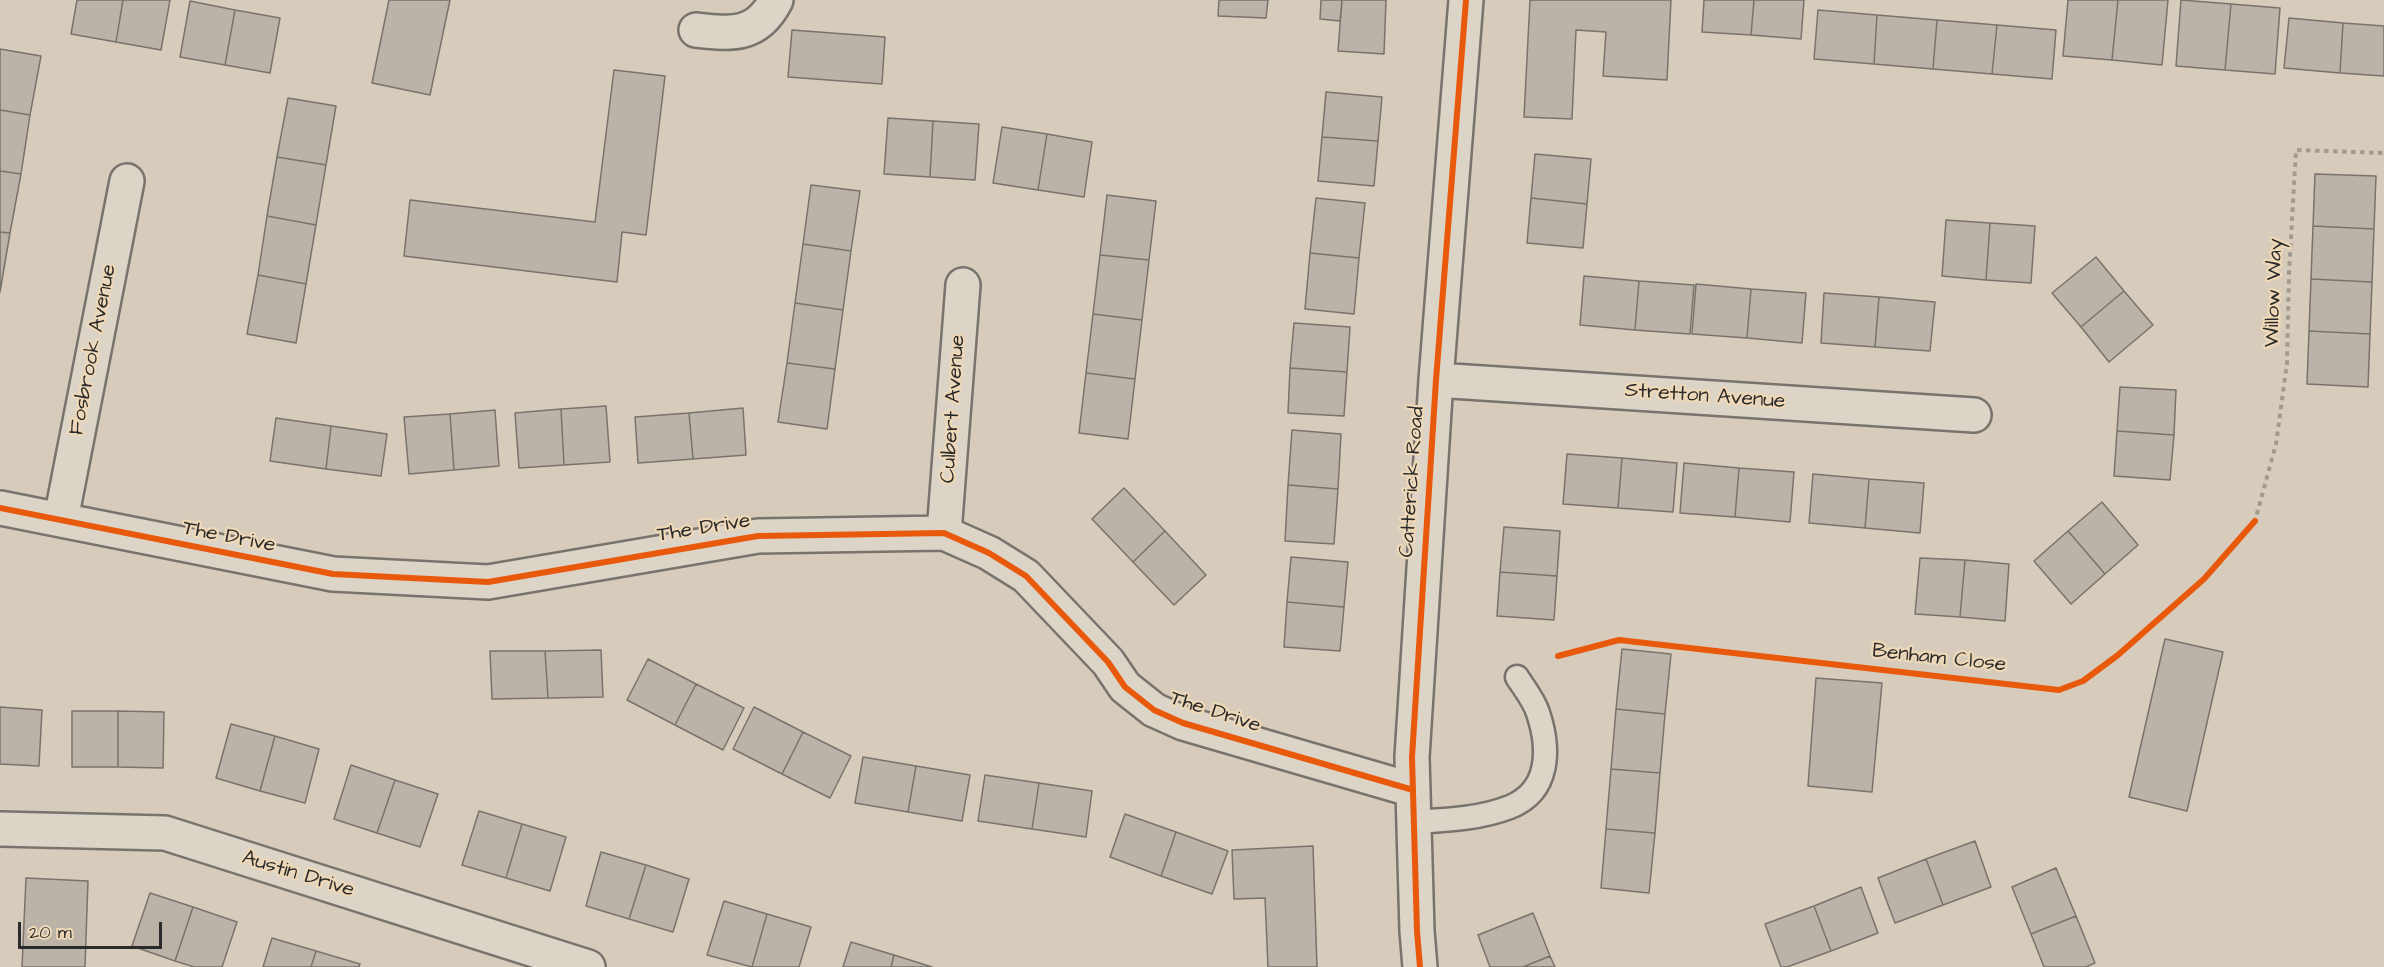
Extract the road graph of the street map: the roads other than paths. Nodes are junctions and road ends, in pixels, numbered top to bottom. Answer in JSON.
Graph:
{"nodes":[{"id":1,"x":776,"y":0,"type":"edge"},
{"id":2,"x":1466,"y":0,"type":"edge"},
{"id":3,"x":696,"y":30,"type":"dead end"},
{"id":4,"x":127,"y":181,"type":"dead end"},
{"id":5,"x":963,"y":285,"type":"dead end"},
{"id":6,"x":1436,"y":380,"type":"junction"},
{"id":7,"x":1974,"y":415,"type":"dead end"},
{"id":8,"x":0,"y":508,"type":"edge"},
{"id":9,"x":61,"y":519,"type":"junction"},
{"id":10,"x":944,"y":533,"type":"junction"},
{"id":11,"x":1517,"y":677,"type":"dead end"},
{"id":12,"x":1413,"y":790,"type":"junction"},
{"id":13,"x":1414,"y":822,"type":"junction"},
{"id":14,"x":0,"y":829,"type":"edge"},
{"id":15,"x":568,"y":964,"type":"edge"},
{"id":16,"x":1420,"y":967,"type":"edge"}],
"edges":[{"from":1,"to":3,"type":"street"},
{"from":2,"to":6,"type":"street","name":"Catterick Road"},
{"from":4,"to":9,"type":"street","name":"Fosbrook Avenue"},
{"from":5,"to":10,"type":"street","name":"Culbert Avenue"},
{"from":6,"to":7,"type":"street","name":"Stretton Avenue"},
{"from":6,"to":12,"type":"street","name":"Catterick Road"},
{"from":8,"to":9,"type":"street","name":"The Drive"},
{"from":9,"to":10,"type":"street","name":"The Drive"},
{"from":10,"to":12,"type":"street","name":"The Drive"},
{"from":11,"to":13,"type":"lane"},
{"from":12,"to":13,"type":"street","name":"Catterick Road"},
{"from":13,"to":16,"type":"street","name":"Catterick Road"},
{"from":14,"to":15,"type":"street","name":"Austin Drive"}]}
